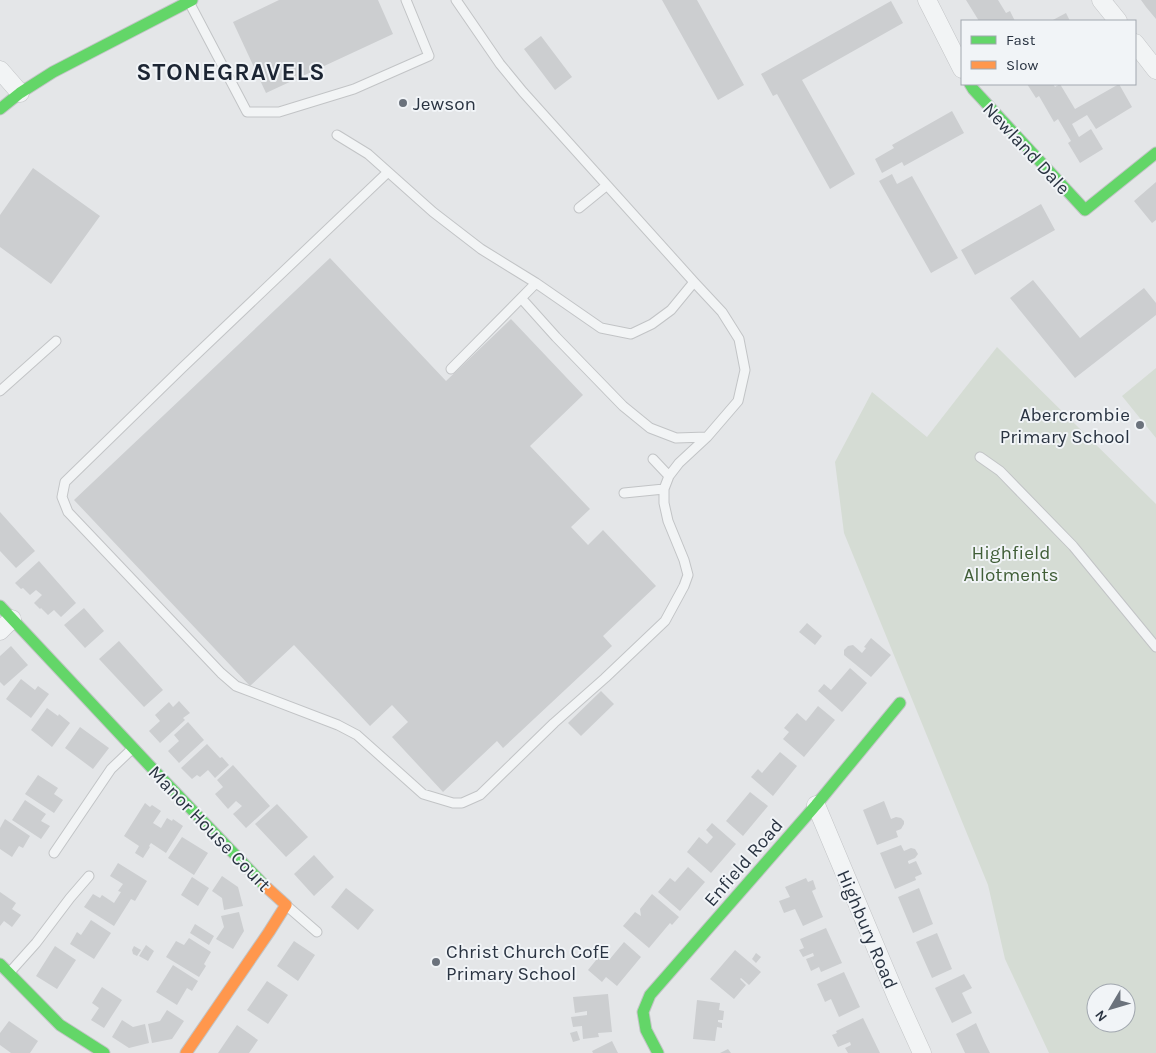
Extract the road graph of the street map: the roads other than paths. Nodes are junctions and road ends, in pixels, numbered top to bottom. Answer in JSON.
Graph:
{"nodes":[{"id":1,"x":406,"y":0,"type":"edge"},
{"id":2,"x":456,"y":0,"type":"edge"},
{"id":3,"x":927,"y":0,"type":"edge"},
{"id":4,"x":1101,"y":0,"type":"edge"},
{"id":5,"x":191,"y":1,"type":"edge"},
{"id":6,"x":1117,"y":20,"type":"edge"},
{"id":7,"x":1136,"y":44,"type":"edge"},
{"id":8,"x":961,"y":67,"type":"edge"},
{"id":9,"x":0,"y":70,"type":"edge"},
{"id":10,"x":1156,"y":70,"type":"edge"},
{"id":11,"x":971,"y":85,"type":"edge"},
{"id":12,"x":20,"y":93,"type":"junction"},
{"id":13,"x":0,"y":109,"type":"edge"},
{"id":14,"x":337,"y":135,"type":"dead end"},
{"id":15,"x":1156,"y":153,"type":"edge"},
{"id":16,"x":388,"y":172,"type":"junction"},
{"id":17,"x":606,"y":186,"type":"junction"},
{"id":18,"x":579,"y":208,"type":"dead end"},
{"id":19,"x":694,"y":282,"type":"junction"},
{"id":20,"x":536,"y":283,"type":"junction"},
{"id":21,"x":521,"y":298,"type":"junction"},
{"id":22,"x":56,"y":341,"type":"dead end"},
{"id":23,"x":451,"y":368,"type":"dead end"},
{"id":24,"x":0,"y":391,"type":"edge"},
{"id":25,"x":707,"y":437,"type":"junction"},
{"id":26,"x":980,"y":457,"type":"dead end"},
{"id":27,"x":653,"y":459,"type":"dead end"},
{"id":28,"x":669,"y":476,"type":"junction"},
{"id":29,"x":664,"y":489,"type":"junction"},
{"id":30,"x":624,"y":493,"type":"dead end"},
{"id":31,"x":0,"y":606,"type":"edge"},
{"id":32,"x":6,"y":625,"type":"edge"},
{"id":33,"x":1156,"y":647,"type":"edge"},
{"id":34,"x":900,"y":703,"type":"dead end"},
{"id":35,"x":133,"y":748,"type":"junction"},
{"id":36,"x":816,"y":805,"type":"junction"},
{"id":37,"x":54,"y":853,"type":"dead end"},
{"id":38,"x":89,"y":876,"type":"dead end"},
{"id":39,"x":286,"y":905,"type":"junction"},
{"id":40,"x":317,"y":932,"type":"dead end"},
{"id":41,"x":0,"y":964,"type":"edge"},
{"id":42,"x":9,"y":974,"type":"junction"},
{"id":43,"x":104,"y":1053,"type":"edge"},
{"id":44,"x":186,"y":1053,"type":"edge"},
{"id":45,"x":658,"y":1053,"type":"edge"},
{"id":46,"x":922,"y":1053,"type":"edge"}],
"edges":[{"from":1,"to":5,"type":"lane"},
{"from":2,"to":17,"type":"lane"},
{"from":3,"to":8,"type":"street"},
{"from":4,"to":6,"type":"street"},
{"from":5,"to":12,"type":"street"},
{"from":7,"to":10,"type":"street"},
{"from":9,"to":12,"type":"street"},
{"from":11,"to":15,"type":"street","name":"Newland Dale"},
{"from":12,"to":13,"type":"street"},
{"from":14,"to":16,"type":"lane"},
{"from":16,"to":20,"type":"lane"},
{"from":16,"to":29,"type":"lane"},
{"from":17,"to":18,"type":"lane"},
{"from":17,"to":19,"type":"lane"},
{"from":19,"to":20,"type":"lane"},
{"from":19,"to":25,"type":"lane"},
{"from":20,"to":21,"type":"lane"},
{"from":21,"to":23,"type":"lane"},
{"from":21,"to":25,"type":"lane"},
{"from":22,"to":24,"type":"lane"},
{"from":25,"to":28,"type":"lane"},
{"from":26,"to":33,"type":"lane"},
{"from":27,"to":28,"type":"lane"},
{"from":28,"to":29,"type":"lane"},
{"from":29,"to":30,"type":"lane"},
{"from":31,"to":32,"type":"street","name":"Manor House Court"},
{"from":32,"to":35,"type":"street","name":"Manor House Court"},
{"from":34,"to":36,"type":"street","name":"Enfield Road"},
{"from":35,"to":37,"type":"lane"},
{"from":35,"to":39,"type":"street","name":"Manor House Court"},
{"from":36,"to":45,"type":"street","name":"Enfield Road"},
{"from":36,"to":46,"type":"street","name":"Highbury Road"},
{"from":38,"to":42,"type":"lane"},
{"from":39,"to":40,"type":"lane"},
{"from":39,"to":44,"type":"street","name":"Manor House Court"},
{"from":41,"to":42,"type":"street"},
{"from":42,"to":43,"type":"street"}]}
